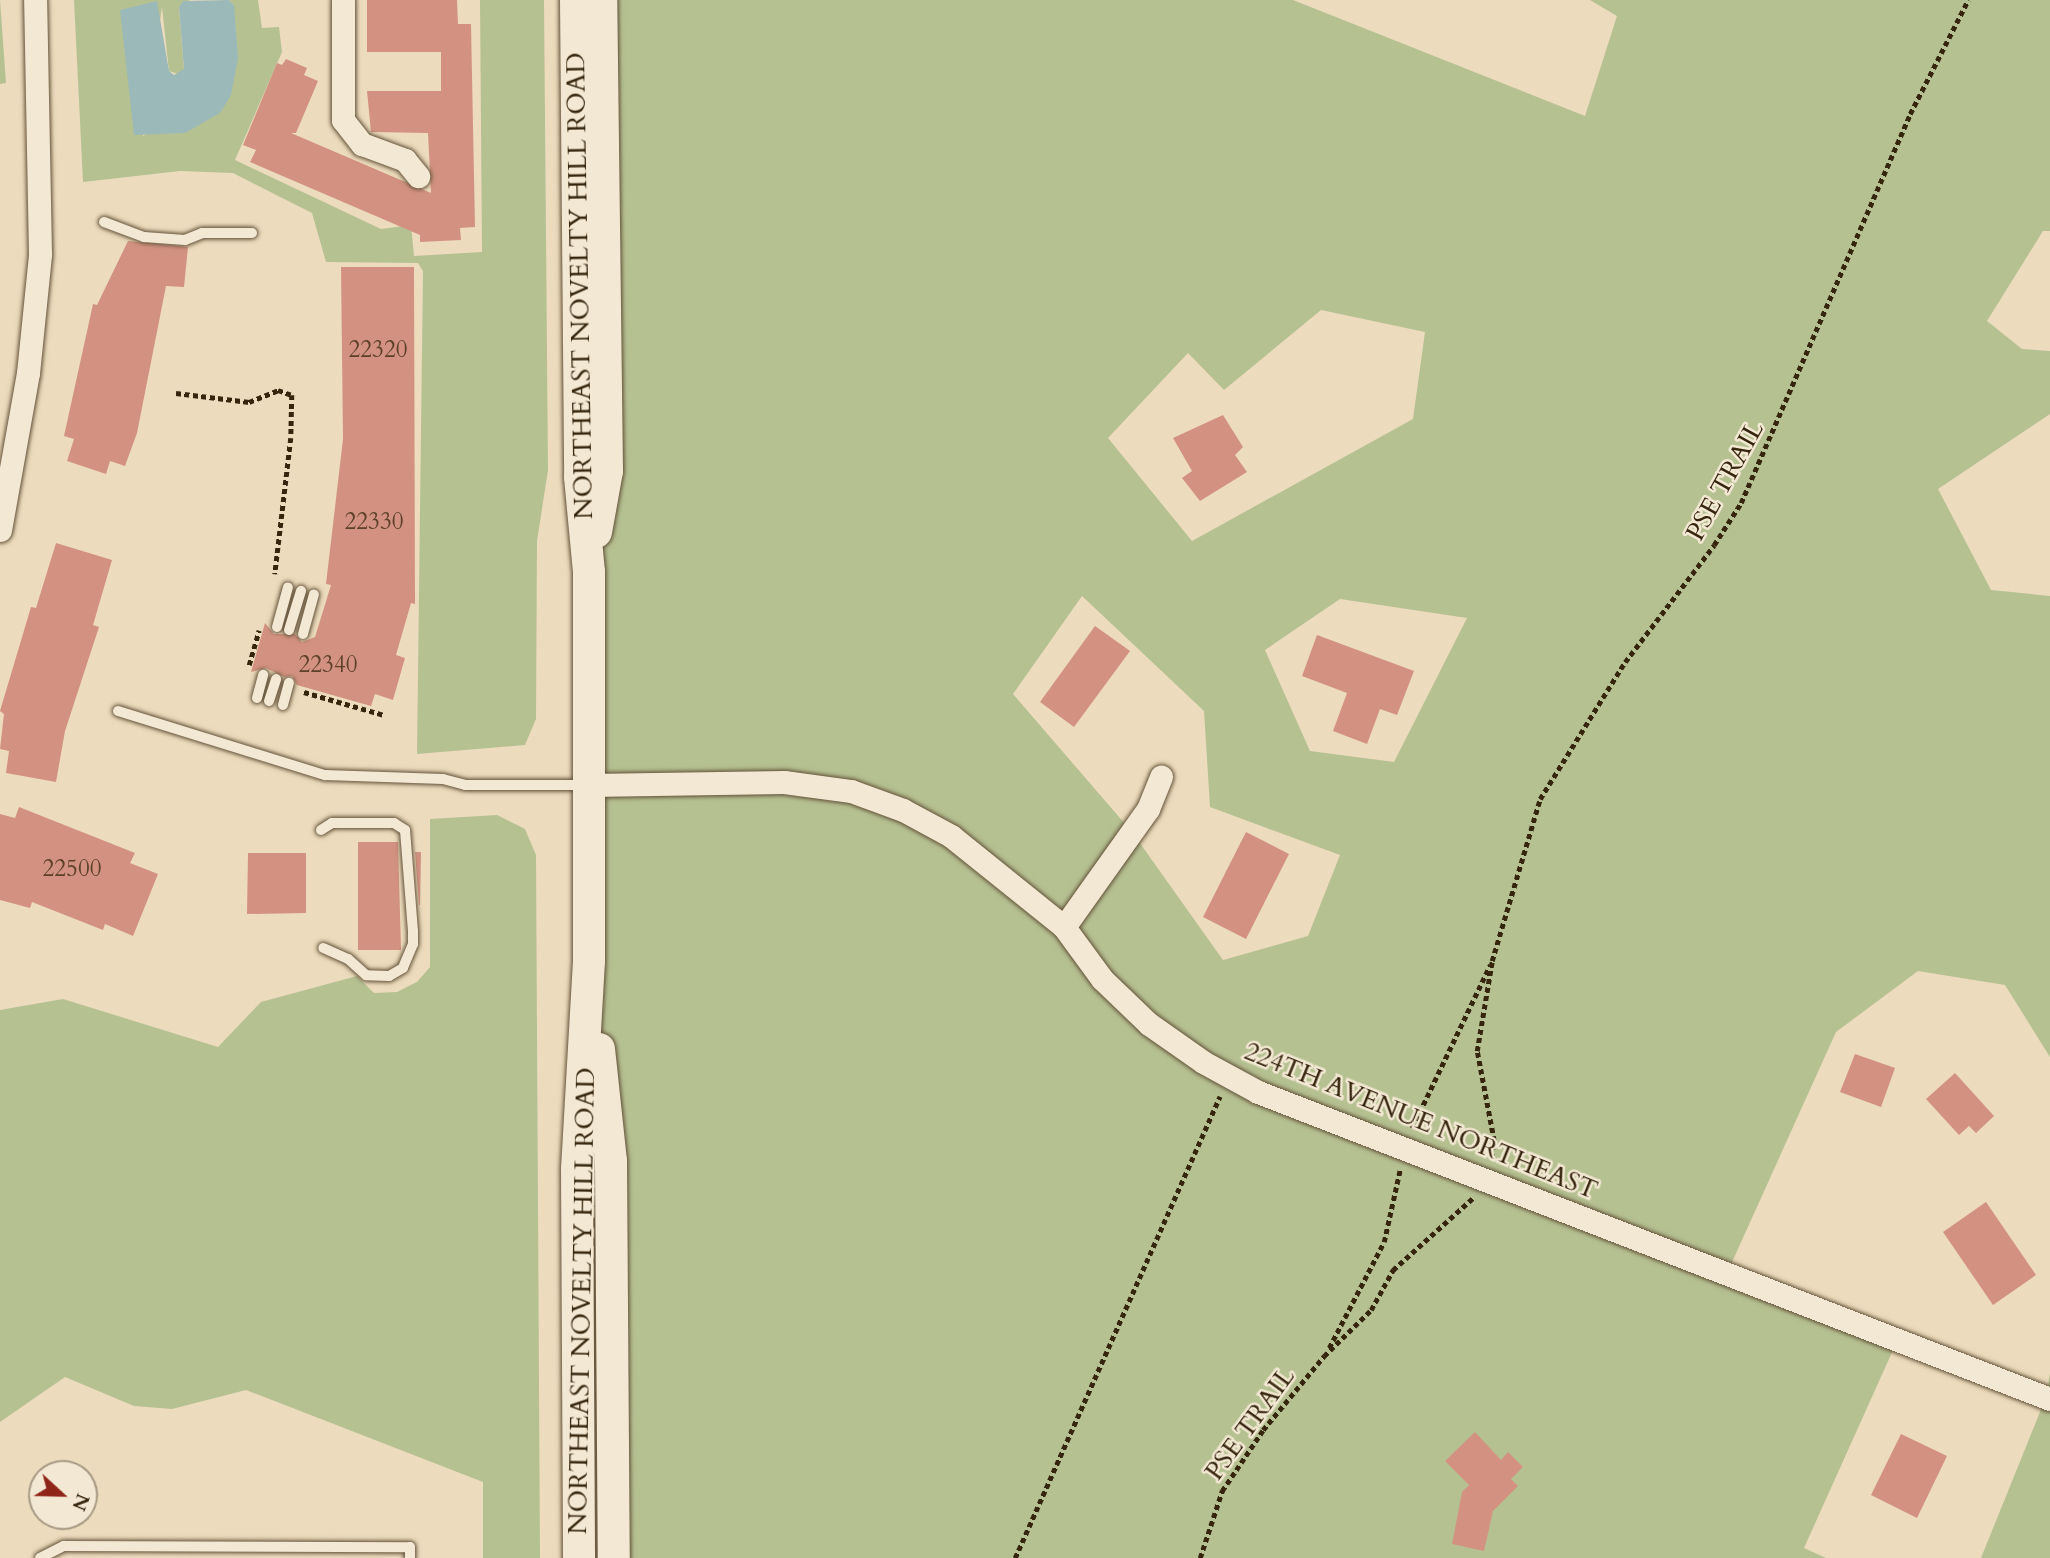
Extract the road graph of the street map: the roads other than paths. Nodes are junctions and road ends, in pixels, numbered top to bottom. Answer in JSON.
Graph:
{"nodes":[{"id":1,"x":35,"y":0,"type":"edge"},
{"id":2,"x":342,"y":0,"type":"edge"},
{"id":3,"x":576,"y":0,"type":"edge"},
{"id":4,"x":601,"y":0,"type":"edge"},
{"id":5,"x":418,"y":176,"type":"dead end"},
{"id":6,"x":104,"y":222,"type":"dead end"},
{"id":7,"x":252,"y":233,"type":"dead end"},
{"id":8,"x":0,"y":530,"type":"edge"},
{"id":9,"x":589,"y":572,"type":"junction"},
{"id":10,"x":288,"y":587,"type":"dead end"},
{"id":11,"x":301,"y":591,"type":"dead end"},
{"id":12,"x":314,"y":594,"type":"dead end"},
{"id":13,"x":277,"y":627,"type":"dead end"},
{"id":14,"x":289,"y":630,"type":"dead end"},
{"id":15,"x":303,"y":634,"type":"dead end"},
{"id":16,"x":262,"y":678,"type":"road end"},
{"id":17,"x":276,"y":679,"type":"dead end"},
{"id":18,"x":289,"y":685,"type":"road end"},
{"id":19,"x":257,"y":698,"type":"dead end"},
{"id":20,"x":269,"y":701,"type":"dead end"},
{"id":21,"x":283,"y":705,"type":"dead end"},
{"id":22,"x":118,"y":711,"type":"dead end"},
{"id":23,"x":1161,"y":777,"type":"dead end"},
{"id":24,"x":589,"y":785,"type":"junction"},
{"id":25,"x":321,"y":830,"type":"dead end"},
{"id":26,"x":1064,"y":927,"type":"junction"},
{"id":27,"x":323,"y":948,"type":"dead end"},
{"id":28,"x":589,"y":961,"type":"junction"},
{"id":29,"x":2050,"y":1399,"type":"edge"},
{"id":30,"x":40,"y":1558,"type":"edge"},
{"id":31,"x":410,"y":1558,"type":"edge"},
{"id":32,"x":579,"y":1558,"type":"edge"},
{"id":33,"x":614,"y":1558,"type":"edge"}],
"edges":[{"from":1,"to":8,"type":"street"},
{"from":2,"to":5,"type":"street"},
{"from":3,"to":9,"type":"main road","name":"NORTHEAST NOVELTY HILL ROAD"},
{"from":4,"to":9,"type":"main road","name":"NORTHEAST NOVELTY HILL ROAD"},
{"from":6,"to":7,"type":"lane"},
{"from":9,"to":24,"type":"main road","name":"NORTHEAST NOVELTY HILL ROAD"},
{"from":10,"to":13,"type":"lane"},
{"from":11,"to":14,"type":"lane"},
{"from":12,"to":15,"type":"lane"},
{"from":16,"to":19,"type":"lane"},
{"from":17,"to":20,"type":"lane"},
{"from":18,"to":21,"type":"lane"},
{"from":22,"to":24,"type":"lane"},
{"from":23,"to":26,"type":"street"},
{"from":24,"to":26,"type":"street","name":"224TH AVENUE NORTHEAST"},
{"from":24,"to":28,"type":"main road","name":"NORTHEAST NOVELTY HILL ROAD"},
{"from":25,"to":27,"type":"lane"},
{"from":26,"to":29,"type":"street","name":"224TH AVENUE NORTHEAST"},
{"from":28,"to":32,"type":"main road","name":"NORTHEAST NOVELTY HILL ROAD"},
{"from":28,"to":33,"type":"main road","name":"NORTHEAST NOVELTY HILL ROAD"},
{"from":30,"to":31,"type":"lane"}]}
